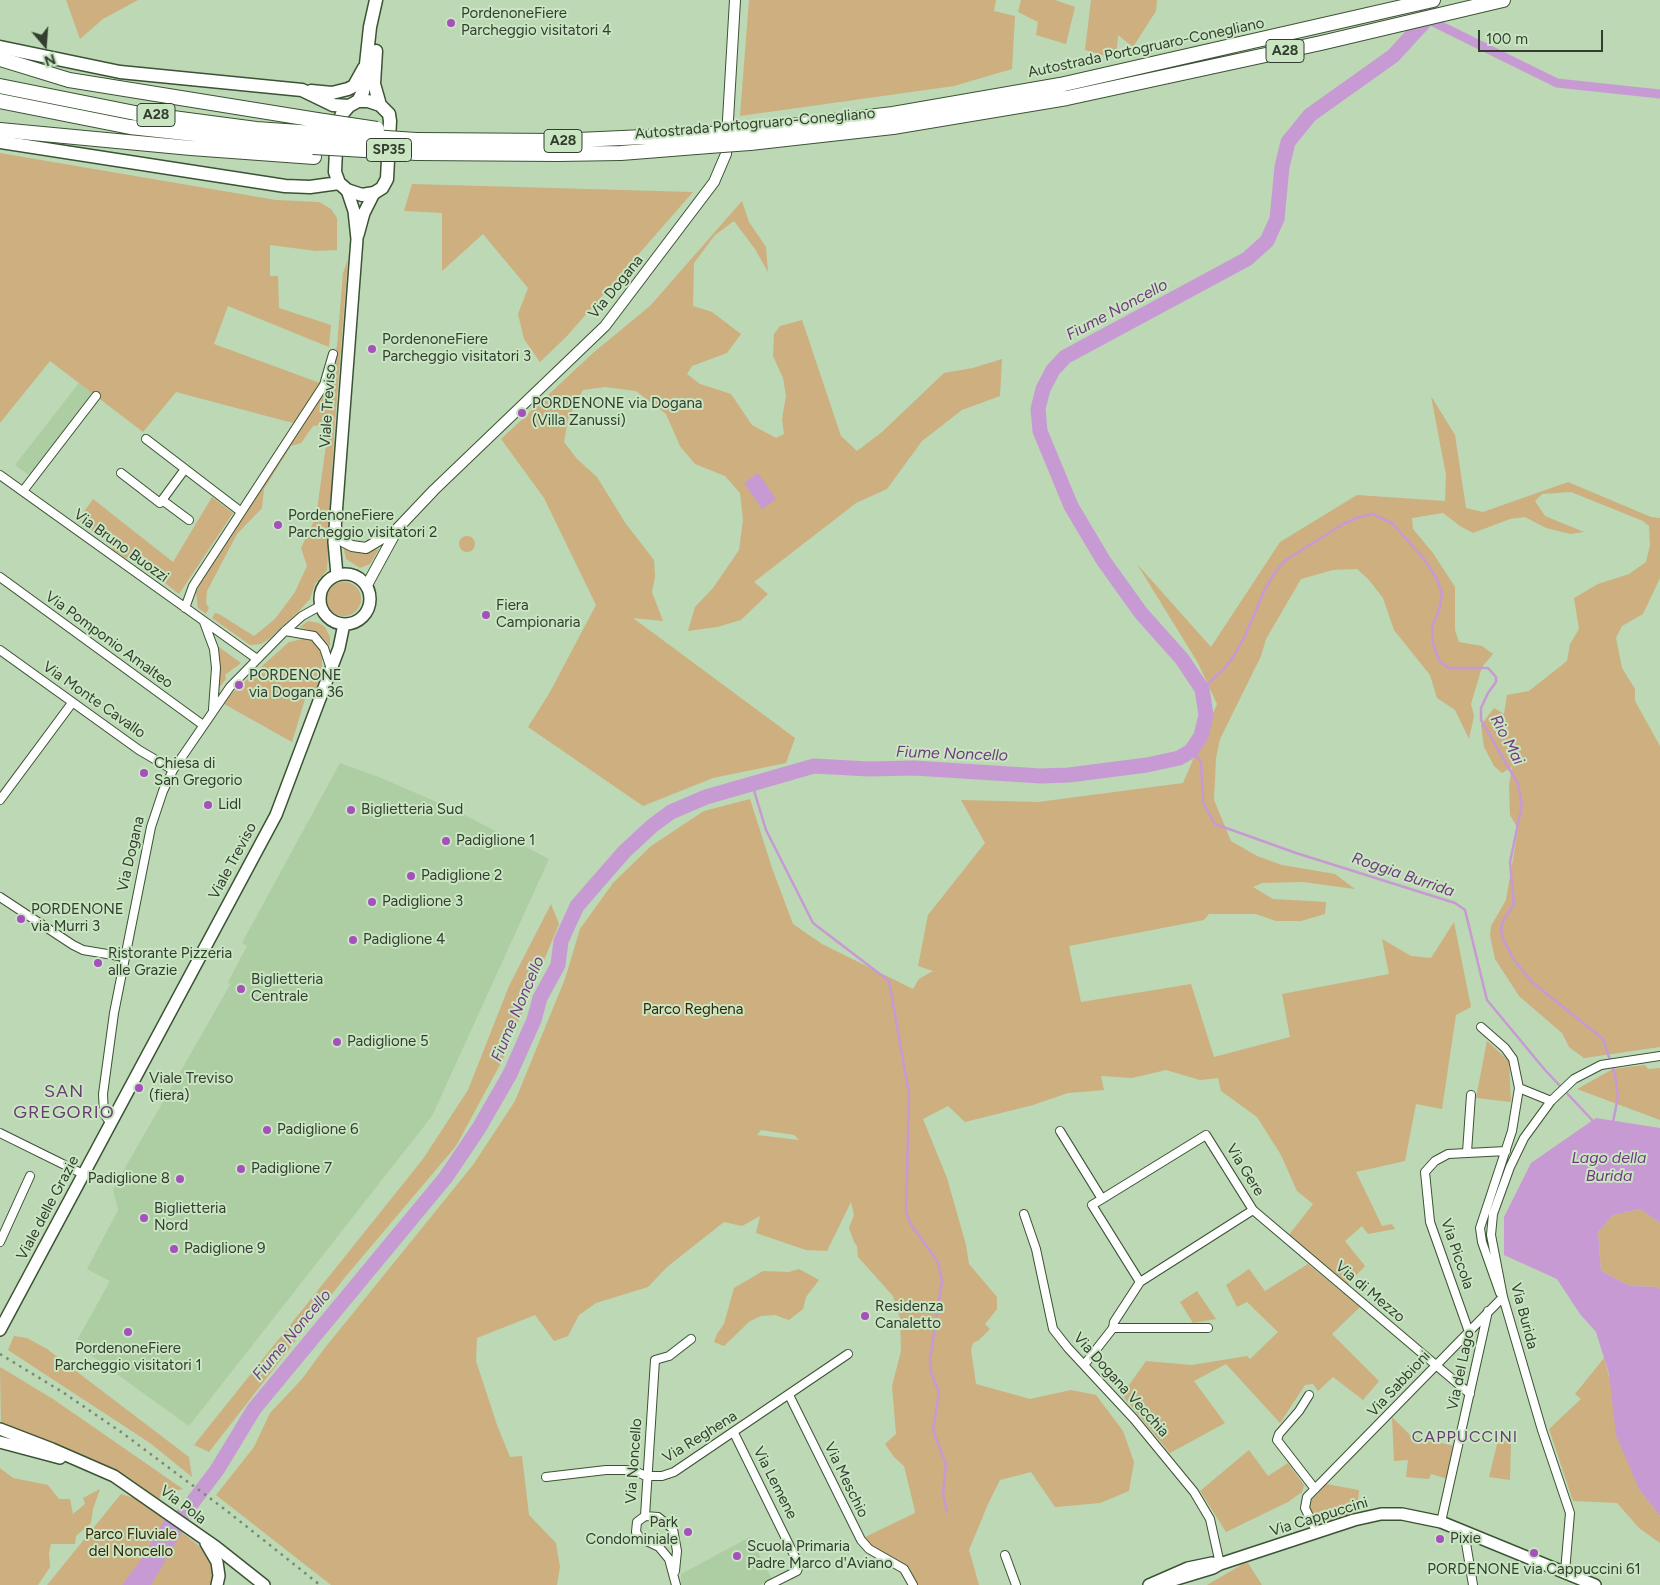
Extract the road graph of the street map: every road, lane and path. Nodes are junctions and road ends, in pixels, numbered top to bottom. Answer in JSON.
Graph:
{"nodes":[{"id":1,"x":735,"y":0,"type":"edge"},
{"id":2,"x":1433,"y":0,"type":"edge"},
{"id":3,"x":1503,"y":0,"type":"edge"},
{"id":4,"x":375,"y":6,"type":"edge"},
{"id":5,"x":0,"y":47,"type":"edge"},
{"id":6,"x":0,"y":59,"type":"edge"},
{"id":7,"x":367,"y":61,"type":"junction"},
{"id":8,"x":0,"y":86,"type":"edge"},
{"id":9,"x":302,"y":90,"type":"junction"},
{"id":10,"x":0,"y":101,"type":"edge"},
{"id":11,"x":353,"y":104,"type":"junction"},
{"id":12,"x":380,"y":105,"type":"junction"},
{"id":13,"x":0,"y":130,"type":"edge"},
{"id":14,"x":749,"y":137,"type":"junction"},
{"id":15,"x":314,"y":139,"type":"junction"},
{"id":16,"x":709,"y":140,"type":"junction"},
{"id":17,"x":0,"y":142,"type":"edge"},
{"id":18,"x":417,"y":146,"type":"junction"},
{"id":19,"x":343,"y":186,"type":"junction"},
{"id":20,"x":374,"y":193,"type":"junction"},
{"id":21,"x":357,"y":239,"type":"junction"},
{"id":22,"x":333,"y":354,"type":"dead end"},
{"id":23,"x":96,"y":396,"type":"dead end"},
{"id":24,"x":146,"y":439,"type":"dead end"},
{"id":25,"x":185,"y":469,"type":"junction"},
{"id":26,"x":121,"y":473,"type":"dead end"},
{"id":27,"x":0,"y":475,"type":"edge"},
{"id":28,"x":22,"y":491,"type":"junction"},
{"id":29,"x":162,"y":500,"type":"junction"},
{"id":30,"x":240,"y":511,"type":"junction"},
{"id":31,"x":189,"y":520,"type":"dead end"},
{"id":32,"x":335,"y":526,"type":"junction"},
{"id":33,"x":397,"y":530,"type":"junction"},
{"id":34,"x":337,"y":575,"type":"junction"},
{"id":35,"x":0,"y":577,"type":"edge"},
{"id":36,"x":367,"y":585,"type":"junction"},
{"id":37,"x":320,"y":606,"type":"junction"},
{"id":38,"x":185,"y":608,"type":"junction"},
{"id":39,"x":204,"y":622,"type":"junction"},
{"id":40,"x":344,"y":624,"type":"junction"},
{"id":41,"x":285,"y":631,"type":"junction"},
{"id":42,"x":3,"y":652,"type":"edge"},
{"id":43,"x":257,"y":659,"type":"junction"},
{"id":44,"x":0,"y":661,"type":"edge"},
{"id":45,"x":331,"y":670,"type":"junction"},
{"id":46,"x":72,"y":703,"type":"junction"},
{"id":47,"x":213,"y":709,"type":"junction"},
{"id":48,"x":203,"y":725,"type":"junction"},
{"id":49,"x":173,"y":770,"type":"junction"},
{"id":50,"x":0,"y":800,"type":"edge"},
{"id":51,"x":0,"y":896,"type":"edge"},
{"id":52,"x":125,"y":957,"type":"junction"},
{"id":53,"x":1481,"y":1028,"type":"dead end"},
{"id":54,"x":1660,"y":1056,"type":"edge"},
{"id":55,"x":1518,"y":1088,"type":"junction"},
{"id":56,"x":1471,"y":1095,"type":"dead end"},
{"id":57,"x":122,"y":1101,"type":"joint"},
{"id":58,"x":1551,"y":1101,"type":"junction"},
{"id":59,"x":110,"y":1122,"type":"junction"},
{"id":60,"x":1060,"y":1130,"type":"dead end"},
{"id":61,"x":0,"y":1133,"type":"edge"},
{"id":62,"x":1506,"y":1151,"type":"junction"},
{"id":63,"x":1467,"y":1152,"type":"junction"},
{"id":64,"x":83,"y":1174,"type":"junction"},
{"id":65,"x":30,"y":1176,"type":"dead end"},
{"id":66,"x":1102,"y":1199,"type":"junction"},
{"id":67,"x":1253,"y":1210,"type":"junction"},
{"id":68,"x":1024,"y":1214,"type":"dead end"},
{"id":69,"x":0,"y":1220,"type":"edge"},
{"id":70,"x":8,"y":1224,"type":"junction"},
{"id":71,"x":0,"y":1242,"type":"edge"},
{"id":72,"x":1140,"y":1282,"type":"junction"},
{"id":73,"x":1503,"y":1297,"type":"junction"},
{"id":74,"x":1488,"y":1311,"type":"junction"},
{"id":75,"x":1113,"y":1328,"type":"junction"},
{"id":76,"x":1208,"y":1328,"type":"dead end"},
{"id":77,"x":0,"y":1330,"type":"edge"},
{"id":78,"x":1469,"y":1332,"type":"junction"},
{"id":79,"x":691,"y":1339,"type":"dead end"},
{"id":80,"x":848,"y":1354,"type":"dead end"},
{"id":81,"x":1436,"y":1364,"type":"junction"},
{"id":82,"x":1084,"y":1365,"type":"junction"},
{"id":83,"x":1470,"y":1394,"type":"junction"},
{"id":84,"x":789,"y":1395,"type":"junction"},
{"id":85,"x":1308,"y":1395,"type":"dead end"},
{"id":86,"x":0,"y":1429,"type":"edge"},
{"id":87,"x":734,"y":1433,"type":"junction"},
{"id":88,"x":0,"y":1442,"type":"edge"},
{"id":89,"x":77,"y":1460,"type":"junction"},
{"id":90,"x":646,"y":1476,"type":"junction"},
{"id":91,"x":546,"y":1477,"type":"dead end"},
{"id":92,"x":1315,"y":1489,"type":"junction"},
{"id":93,"x":645,"y":1516,"type":"junction"},
{"id":94,"x":1441,"y":1522,"type":"junction"},
{"id":95,"x":1317,"y":1533,"type":"junction"},
{"id":96,"x":1470,"y":1533,"type":"junction"},
{"id":97,"x":201,"y":1538,"type":"junction"},
{"id":98,"x":1005,"y":1554,"type":"dead end"},
{"id":99,"x":1220,"y":1564,"type":"junction"},
{"id":100,"x":1565,"y":1572,"type":"junction"},
{"id":101,"x":674,"y":1573,"type":"junction"},
{"id":102,"x":217,"y":1585,"type":"edge"},
{"id":103,"x":264,"y":1585,"type":"edge"},
{"id":104,"x":676,"y":1585,"type":"edge"},
{"id":105,"x":769,"y":1585,"type":"edge"},
{"id":106,"x":913,"y":1585,"type":"edge"},
{"id":107,"x":1016,"y":1585,"type":"edge"},
{"id":108,"x":1149,"y":1585,"type":"edge"},
{"id":109,"x":1157,"y":1585,"type":"edge"},
{"id":110,"x":1473,"y":1585,"type":"edge"},
{"id":111,"x":1595,"y":1585,"type":"edge"}],
"edges":[{"from":1,"to":33,"type":"street","name":"Via Dogana"},
{"from":2,"to":14,"type":"highway","name":"Autostrada Portogruaro-Conegliano","number":"A28"},
{"from":3,"to":14,"type":"highway","name":"Autostrada Portogruaro-Conegliano","number":"A28"},
{"from":4,"to":7,"type":"main road","name":"Viale Treviso","number":"SP35"},
{"from":4,"to":12,"type":"main road","name":"Viale Treviso","number":"SP35"},
{"from":5,"to":9,"type":"main road"},
{"from":6,"to":15,"type":"highway"},
{"from":7,"to":9,"type":"main road"},
{"from":7,"to":11,"type":"main road","name":"Viale Treviso","number":"SP35"},
{"from":8,"to":15,"type":"highway","name":"Autostrada Portogruaro-Conegliano","number":"A28"},
{"from":9,"to":11,"type":"main road"},
{"from":10,"to":15,"type":"highway","name":"Autostrada Portogruaro-Conegliano","number":"A28"},
{"from":11,"to":12,"type":"main road"},
{"from":11,"to":19,"type":"main road","name":"Viale Treviso","number":"SP35"},
{"from":12,"to":20,"type":"main road","name":"Viale Treviso","number":"SP35"},
{"from":13,"to":15,"type":"highway","number":"A28"},
{"from":14,"to":16,"type":"highway","name":"Autostrada Portogruaro-Conegliano","number":"A28","bridge":true},
{"from":15,"to":18,"type":"highway","number":"A28"},
{"from":15,"to":18,"type":"highway","name":"Autostrada Portogruaro-Conegliano","number":"A28","bridge":true},
{"from":16,"to":18,"type":"highway","name":"Autostrada Portogruaro-Conegliano","number":"A28"},
{"from":16,"to":18,"type":"highway","name":"Autostrada Portogruaro-Conegliano","number":"A28"},
{"from":17,"to":19,"type":"main road"},
{"from":19,"to":20,"type":"main road"},
{"from":19,"to":21,"type":"main road","name":"Viale Treviso"},
{"from":20,"to":21,"type":"main road","name":"Viale Treviso"},
{"from":21,"to":32,"type":"main road","name":"Viale Treviso"},
{"from":22,"to":30,"type":"street"},
{"from":23,"to":28,"type":"street"},
{"from":24,"to":25,"type":"street"},
{"from":25,"to":29,"type":"street"},
{"from":25,"to":30,"type":"street"},
{"from":26,"to":29,"type":"street"},
{"from":27,"to":28,"type":"street","name":"Via Bruno Buozzi"},
{"from":28,"to":38,"type":"street","name":"Via Bruno Buozzi"},
{"from":29,"to":31,"type":"street"},
{"from":30,"to":38,"type":"street"},
{"from":32,"to":33,"type":"street","name":"Via Dogana"},
{"from":32,"to":34,"type":"main road","name":"Viale Treviso"},
{"from":33,"to":36,"type":"street","name":"Via Dogana"},
{"from":34,"to":36,"type":"main road"},
{"from":34,"to":37,"type":"main road"},
{"from":35,"to":48,"type":"street","name":"Via Pomponio Amalteo"},
{"from":36,"to":40,"type":"main road"},
{"from":37,"to":40,"type":"main road"},
{"from":37,"to":41,"type":"street","name":"Via Dogana"},
{"from":38,"to":39,"type":"street","name":"Via Bruno Buozzi"},
{"from":39,"to":43,"type":"street","name":"Via Bruno Buozzi"},
{"from":39,"to":47,"type":"street"},
{"from":40,"to":45,"type":"main road","name":"Viale Treviso"},
{"from":41,"to":43,"type":"street","name":"Via Dogana"},
{"from":41,"to":45,"type":"street"},
{"from":42,"to":44,"type":"street"},
{"from":42,"to":46,"type":"street","name":"Via Monte Cavallo"},
{"from":43,"to":47,"type":"street","name":"Via Dogana"},
{"from":45,"to":57,"type":"main road","name":"Viale Treviso"},
{"from":46,"to":49,"type":"street","name":"Via Monte Cavallo"},
{"from":46,"to":50,"type":"street"},
{"from":47,"to":48,"type":"street","name":"Via Dogana"},
{"from":48,"to":49,"type":"street","name":"Via Dogana"},
{"from":49,"to":52,"type":"street","name":"Via Dogana"},
{"from":51,"to":52,"type":"street"},
{"from":52,"to":59,"type":"street","name":"Via Dogana"},
{"from":53,"to":55,"type":"street","name":"Via Piccola"},
{"from":54,"to":58,"type":"street","name":"Via Burida"},
{"from":55,"to":58,"type":"street"},
{"from":55,"to":62,"type":"street","name":"Via Piccola"},
{"from":56,"to":63,"type":"street"},
{"from":57,"to":59,"type":"main road","name":"Viale delle Grazie"},
{"from":58,"to":73,"type":"street","name":"Via Burida"},
{"from":59,"to":64,"type":"main road","name":"Viale delle Grazie"},
{"from":60,"to":66,"type":"street"},
{"from":61,"to":64,"type":"street"},
{"from":62,"to":63,"type":"street","name":"Via Piccola"},
{"from":62,"to":73,"type":"street","name":"Via Piccola"},
{"from":63,"to":78,"type":"street","name":"Via Piccola"},
{"from":64,"to":77,"type":"main road","name":"Viale delle Grazie"},
{"from":65,"to":70,"type":"street"},
{"from":66,"to":67,"type":"street","name":"Via Gere"},
{"from":66,"to":72,"type":"street"},
{"from":67,"to":72,"type":"street","name":"Via Gere"},
{"from":67,"to":81,"type":"street","name":"Via di Mezzo"},
{"from":68,"to":82,"type":"street","name":"Via Dogana Vecchia"},
{"from":69,"to":70,"type":"street"},
{"from":70,"to":71,"type":"street"},
{"from":72,"to":75,"type":"street","name":"Via Gere"},
{"from":73,"to":74,"type":"street","name":"Via Sabbioni"},
{"from":73,"to":100,"type":"street","name":"Via Burida"},
{"from":74,"to":78,"type":"street","name":"Via Sabbioni"},
{"from":74,"to":83,"type":"street","name":"Via del Lago"},
{"from":75,"to":76,"type":"street"},
{"from":75,"to":82,"type":"street","name":"Via Gere"},
{"from":78,"to":81,"type":"street","name":"Via Sabbioni"},
{"from":79,"to":90,"type":"street","name":"Via Noncello"},
{"from":80,"to":84,"type":"street","name":"Via Reghena"},
{"from":81,"to":83,"type":"street","name":"Via di Mezzo"},
{"from":81,"to":92,"type":"street","name":"Via Sabbioni"},
{"from":82,"to":99,"type":"street","name":"Via Dogana Vecchia"},
{"from":83,"to":94,"type":"street","name":"Via del Lago"},
{"from":84,"to":87,"type":"street","name":"Via Reghena"},
{"from":84,"to":106,"type":"street","name":"Via Meschio"},
{"from":85,"to":92,"type":"street"},
{"from":86,"to":89,"type":"main road","name":"Via Pola"},
{"from":87,"to":90,"type":"street","name":"Via Reghena"},
{"from":87,"to":105,"type":"street","name":"Via Lemene"},
{"from":88,"to":89,"type":"main road","name":"Via Pola"},
{"from":89,"to":97,"type":"main road","name":"Via Pola"},
{"from":90,"to":91,"type":"street","name":"Via Reghena"},
{"from":90,"to":93,"type":"street","name":"Via Noncello"},
{"from":92,"to":95,"type":"street","name":"Via Sabbioni"},
{"from":93,"to":101,"type":"street"},
{"from":93,"to":101,"type":"street","name":"Via Noncello"},
{"from":94,"to":95,"type":"main road","name":"Via Cappuccini"},
{"from":94,"to":96,"type":"main road","name":"Via Cappuccini"},
{"from":95,"to":99,"type":"main road","name":"Via Cappuccini"},
{"from":96,"to":100,"type":"main road","name":"Via Cappuccini"},
{"from":96,"to":110,"type":"street"},
{"from":97,"to":102,"type":"main road"},
{"from":97,"to":103,"type":"main road","name":"Via Pola"},
{"from":98,"to":107,"type":"street"},
{"from":99,"to":108,"type":"main road","name":"Via Cappuccini"},
{"from":99,"to":109,"type":"main road","name":"Via Cappuccini"},
{"from":100,"to":111,"type":"main road","name":"Via Cappuccini"},
{"from":101,"to":104,"type":"street","name":"Via Noncello"}]}
